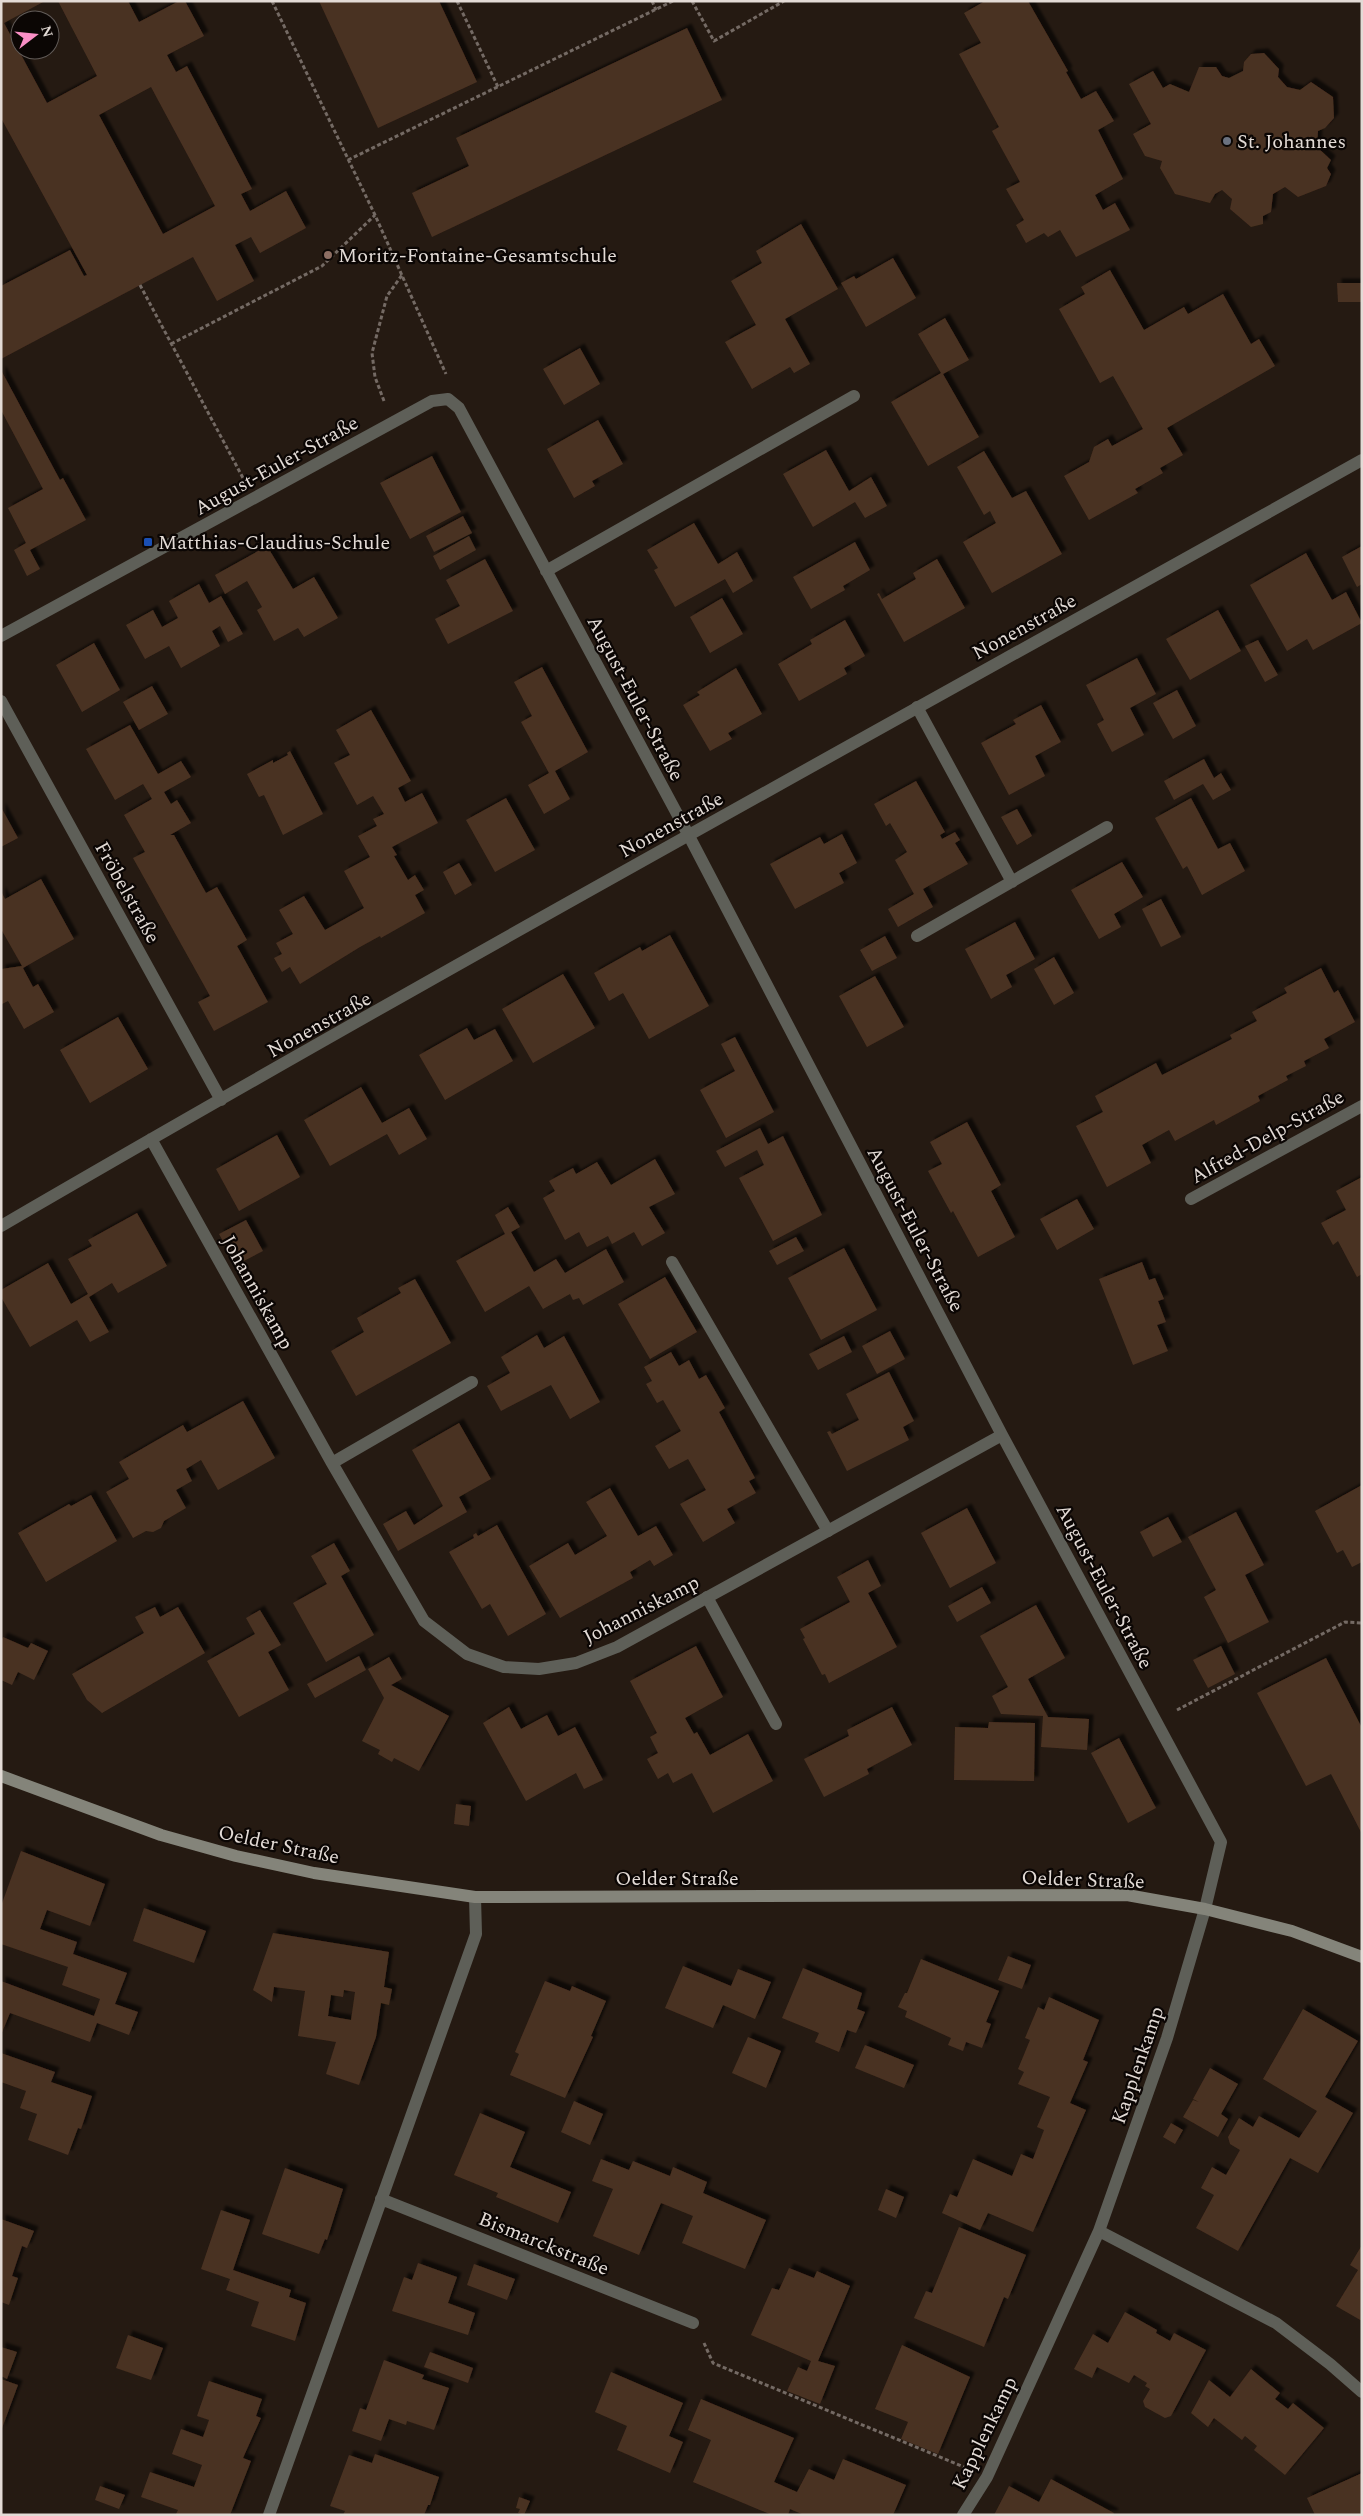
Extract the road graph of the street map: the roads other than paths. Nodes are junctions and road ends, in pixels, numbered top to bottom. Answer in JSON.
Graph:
{"nodes":[{"id":1,"x":854,"y":396,"type":"dead end"},
{"id":2,"x":1362,"y":460,"type":"edge"},
{"id":3,"x":546,"y":571,"type":"junction"},
{"id":4,"x":1,"y":636,"type":"edge"},
{"id":5,"x":1,"y":701,"type":"edge"},
{"id":6,"x":917,"y":707,"type":"junction"},
{"id":7,"x":1107,"y":827,"type":"dead end"},
{"id":8,"x":689,"y":836,"type":"junction"},
{"id":9,"x":1012,"y":882,"type":"junction"},
{"id":10,"x":916,"y":936,"type":"dead end"},
{"id":11,"x":222,"y":1100,"type":"junction"},
{"id":12,"x":1362,"y":1106,"type":"edge"},
{"id":13,"x":151,"y":1139,"type":"junction"},
{"id":14,"x":1191,"y":1199,"type":"dead end"},
{"id":15,"x":1,"y":1226,"type":"edge"},
{"id":16,"x":672,"y":1262,"type":"dead end"},
{"id":17,"x":472,"y":1382,"type":"dead end"},
{"id":18,"x":1002,"y":1435,"type":"junction"},
{"id":19,"x":332,"y":1463,"type":"junction"},
{"id":20,"x":828,"y":1531,"type":"junction"},
{"id":21,"x":707,"y":1597,"type":"junction"},
{"id":22,"x":776,"y":1724,"type":"dead end"},
{"id":23,"x":1,"y":1776,"type":"edge"},
{"id":24,"x":475,"y":1897,"type":"junction"},
{"id":25,"x":1206,"y":1909,"type":"junction"},
{"id":26,"x":1362,"y":1957,"type":"edge"},
{"id":27,"x":380,"y":2199,"type":"junction"},
{"id":28,"x":1100,"y":2231,"type":"junction"},
{"id":29,"x":693,"y":2323,"type":"road end"},
{"id":30,"x":1362,"y":2392,"type":"edge"},
{"id":31,"x":268,"y":2515,"type":"edge"},
{"id":32,"x":963,"y":2515,"type":"edge"}],
"edges":[{"from":1,"to":3,"type":"street"},
{"from":2,"to":6,"type":"street","name":"Nonenstraße"},
{"from":3,"to":4,"type":"street","name":"August-Euler-Straße"},
{"from":3,"to":8,"type":"street","name":"August-Euler-Straße"},
{"from":5,"to":11,"type":"street","name":"Fröbelstraße"},
{"from":6,"to":8,"type":"street","name":"Nonenstraße"},
{"from":6,"to":9,"type":"street"},
{"from":7,"to":9,"type":"street"},
{"from":8,"to":11,"type":"street","name":"Nonenstraße"},
{"from":8,"to":18,"type":"street","name":"August-Euler-Straße"},
{"from":9,"to":10,"type":"street"},
{"from":11,"to":13,"type":"street","name":"Nonenstraße"},
{"from":12,"to":14,"type":"street","name":"Alfred-Delp-Straße"},
{"from":13,"to":15,"type":"street","name":"Nonenstraße"},
{"from":13,"to":19,"type":"street","name":"Johanniskamp"},
{"from":16,"to":20,"type":"street"},
{"from":17,"to":19,"type":"street"},
{"from":18,"to":20,"type":"street","name":"Johanniskamp"},
{"from":18,"to":25,"type":"street","name":"August-Euler-Straße"},
{"from":19,"to":21,"type":"street","name":"Johanniskamp"},
{"from":20,"to":21,"type":"street","name":"Johanniskamp"},
{"from":21,"to":22,"type":"street"},
{"from":23,"to":24,"type":"street","name":"Oelder Straße"},
{"from":24,"to":25,"type":"street","name":"Oelder Straße"},
{"from":24,"to":27,"type":"street"},
{"from":25,"to":26,"type":"street","name":"Oelder Straße"},
{"from":25,"to":28,"type":"street","name":"Kapplenkamp"},
{"from":27,"to":29,"type":"street","name":"Bismarckstraße"},
{"from":27,"to":31,"type":"street"},
{"from":28,"to":30,"type":"street"},
{"from":28,"to":32,"type":"street","name":"Kapplenkamp"}]}
